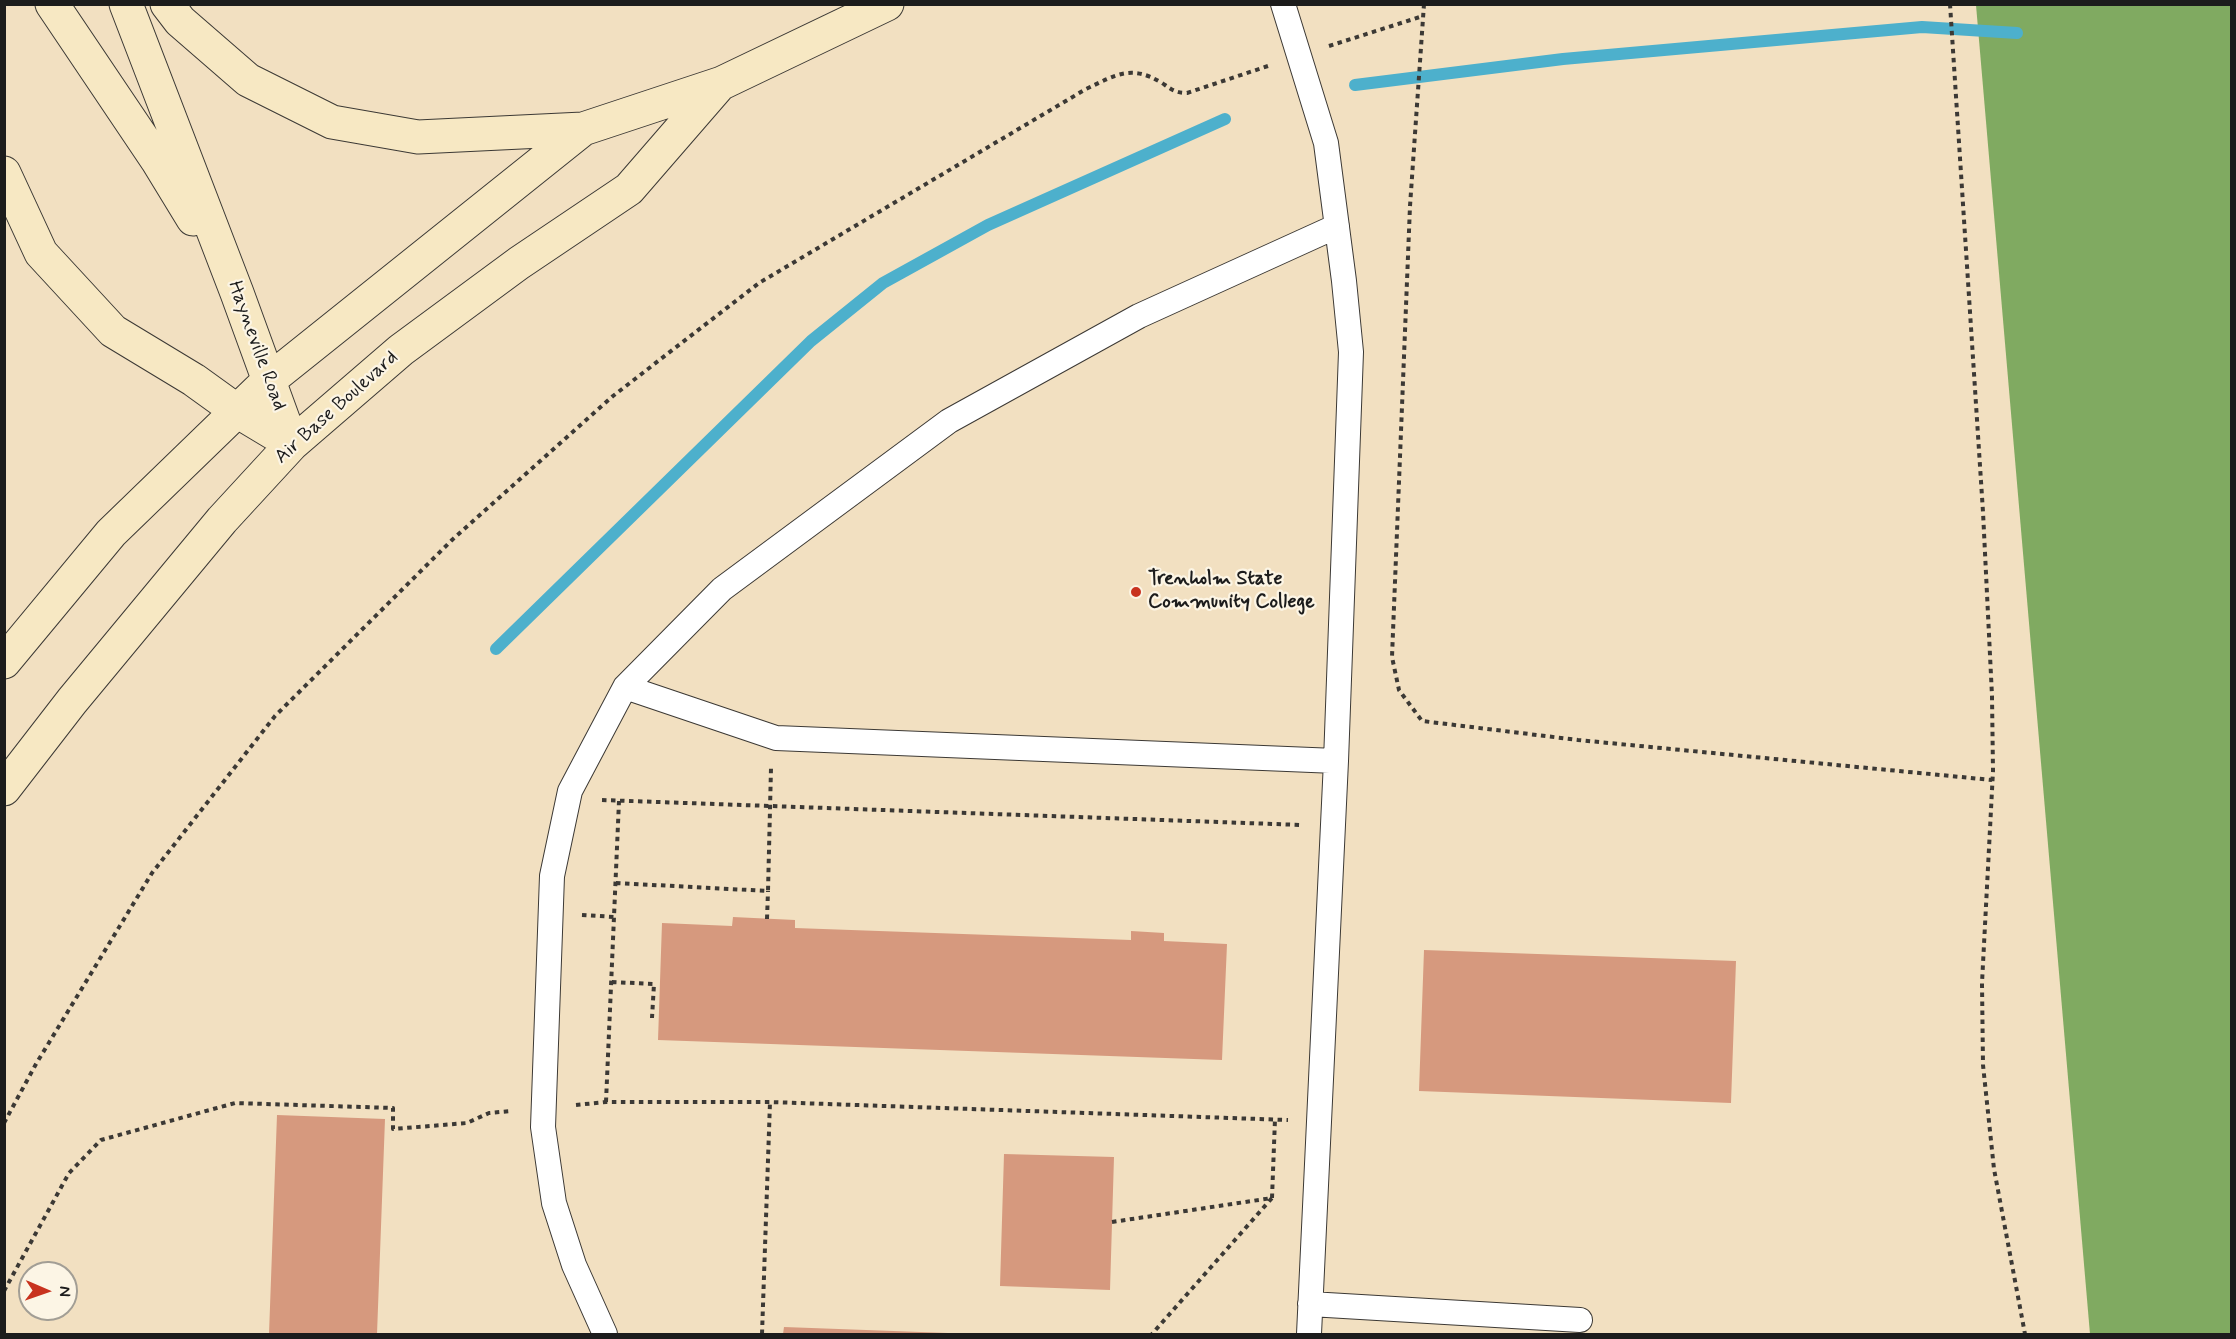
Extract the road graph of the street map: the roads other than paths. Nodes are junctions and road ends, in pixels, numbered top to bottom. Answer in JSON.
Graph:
{"nodes":[{"id":1,"x":52,"y":4,"type":"edge"},
{"id":2,"x":126,"y":4,"type":"edge"},
{"id":3,"x":167,"y":4,"type":"edge"},
{"id":4,"x":887,"y":4,"type":"edge"},
{"id":5,"x":1283,"y":4,"type":"edge"},
{"id":6,"x":722,"y":82,"type":"junction"},
{"id":7,"x":583,"y":129,"type":"junction"},
{"id":8,"x":4,"y":173,"type":"edge"},
{"id":9,"x":1337,"y":226,"type":"junction"},
{"id":10,"x":237,"y":293,"type":"junction"},
{"id":11,"x":268,"y":381,"type":"junction"},
{"id":12,"x":237,"y":411,"type":"junction"},
{"id":13,"x":292,"y":444,"type":"junction"},
{"id":14,"x":4,"y":662,"type":"edge"},
{"id":15,"x":625,"y":687,"type":"junction"},
{"id":16,"x":1336,"y":761,"type":"junction"},
{"id":17,"x":4,"y":789,"type":"edge"},
{"id":18,"x":1310,"y":1304,"type":"junction"},
{"id":19,"x":1580,"y":1320,"type":"dead end"},
{"id":20,"x":605,"y":1335,"type":"edge"},
{"id":21,"x":1309,"y":1335,"type":"edge"}],
"edges":[{"from":1,"to":10,"type":"street"},
{"from":2,"to":10,"type":"street","name":"Hayneville Road"},
{"from":3,"to":7,"type":"street"},
{"from":4,"to":6,"type":"street","name":"Air Base Boulevard"},
{"from":5,"to":9,"type":"lane"},
{"from":6,"to":7,"type":"street","name":"Air Base Boulevard"},
{"from":6,"to":13,"type":"street","name":"Air Base Boulevard"},
{"from":7,"to":11,"type":"street","name":"Air Base Boulevard"},
{"from":8,"to":12,"type":"street","name":"Hayneville Road"},
{"from":9,"to":15,"type":"lane"},
{"from":9,"to":16,"type":"lane"},
{"from":10,"to":11,"type":"street","name":"Hayneville Road"},
{"from":11,"to":12,"type":"street","name":"Air Base Boulevard"},
{"from":11,"to":13,"type":"street","name":"Hayneville Road"},
{"from":12,"to":13,"type":"street","name":"Hayneville Road"},
{"from":12,"to":14,"type":"street","name":"Air Base Boulevard"},
{"from":13,"to":17,"type":"street","name":"Air Base Boulevard"},
{"from":15,"to":16,"type":"lane"},
{"from":15,"to":20,"type":"lane"},
{"from":16,"to":18,"type":"lane"},
{"from":18,"to":19,"type":"lane"},
{"from":18,"to":21,"type":"lane"}]}
